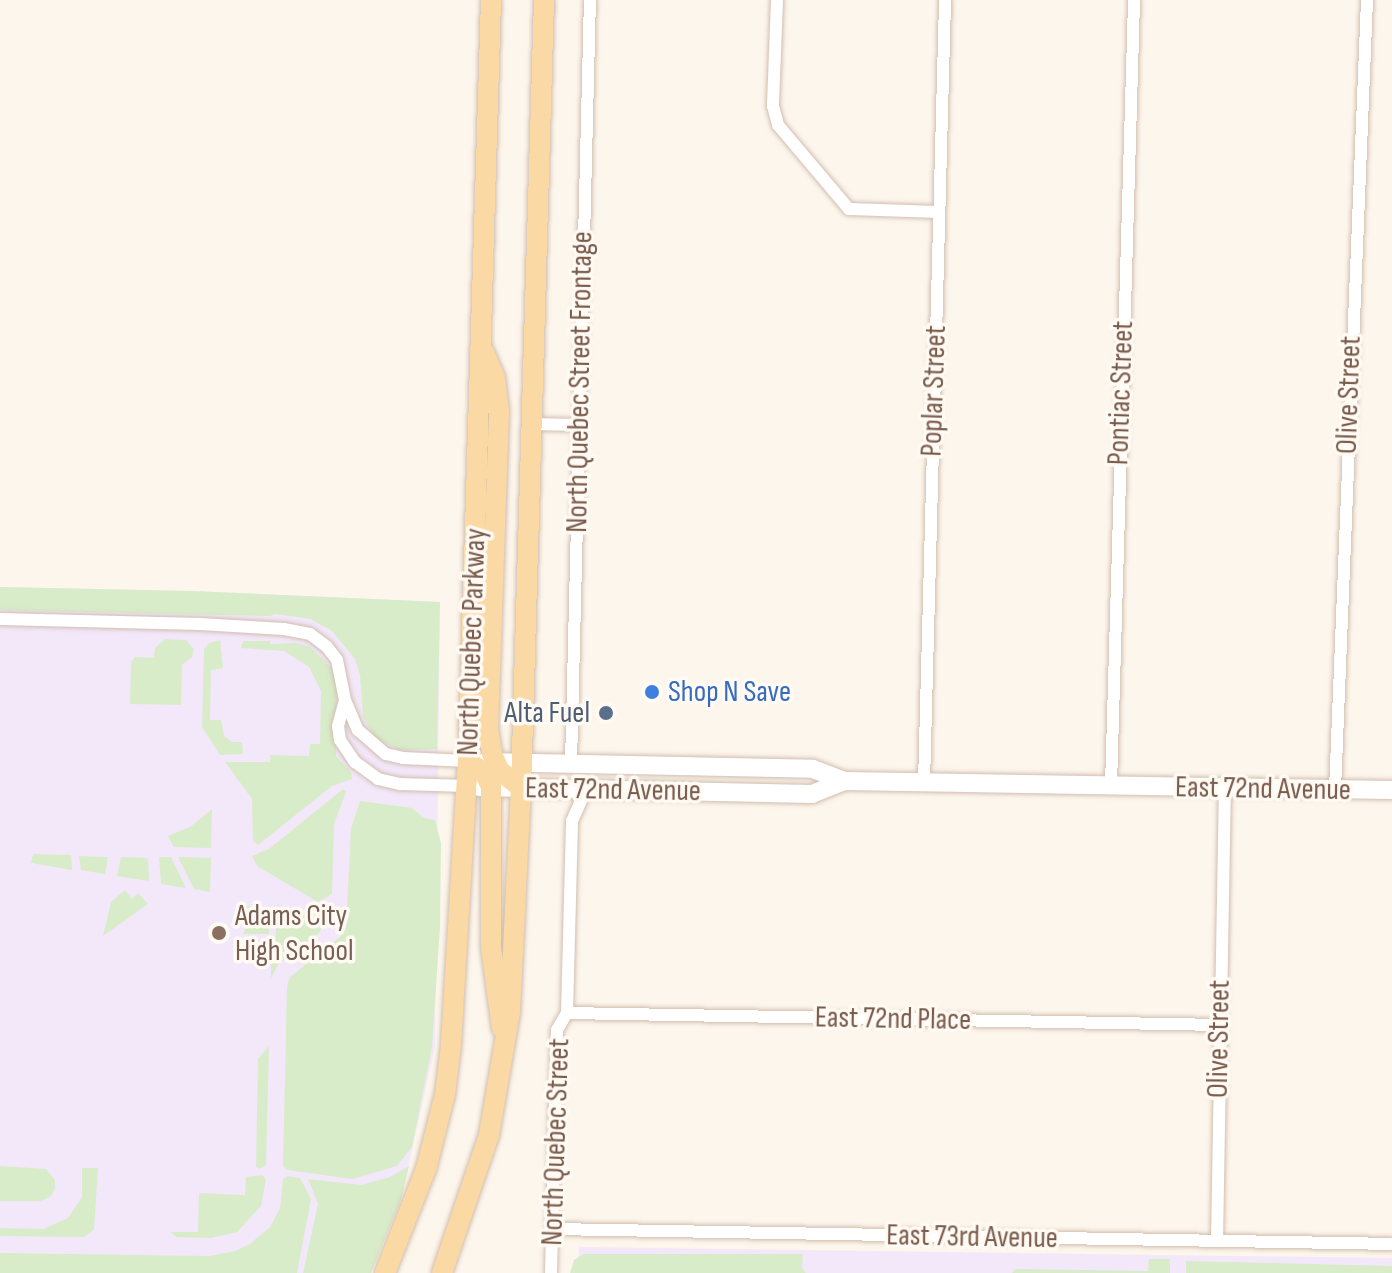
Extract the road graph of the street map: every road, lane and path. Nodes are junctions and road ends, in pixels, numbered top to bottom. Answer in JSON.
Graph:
{"nodes":[{"id":1,"x":491,"y":0,"type":"edge"},
{"id":2,"x":544,"y":0,"type":"edge"},
{"id":3,"x":590,"y":0,"type":"edge"},
{"id":4,"x":777,"y":0,"type":"edge"},
{"id":5,"x":945,"y":0,"type":"edge"},
{"id":6,"x":1134,"y":0,"type":"edge"},
{"id":7,"x":1367,"y":0,"type":"edge"},
{"id":8,"x":939,"y":212,"type":"junction"},
{"id":9,"x":481,"y":346,"type":"junction"},
{"id":10,"x":531,"y":424,"type":"junction"},
{"id":11,"x":578,"y":425,"type":"junction"},
{"id":12,"x":0,"y":619,"type":"edge"},
{"id":13,"x":345,"y":700,"type":"junction"},
{"id":14,"x":468,"y":761,"type":"junction"},
{"id":15,"x":495,"y":762,"type":"junction"},
{"id":16,"x":521,"y":763,"type":"junction"},
{"id":17,"x":571,"y":764,"type":"junction"},
{"id":18,"x":845,"y":781,"type":"junction"},
{"id":19,"x":924,"y":783,"type":"junction"},
{"id":20,"x":467,"y":786,"type":"junction"},
{"id":21,"x":1111,"y":786,"type":"junction"},
{"id":22,"x":491,"y":787,"type":"junction"},
{"id":23,"x":521,"y":788,"type":"junction"},
{"id":24,"x":1225,"y":788,"type":"junction"},
{"id":25,"x":586,"y":790,"type":"junction"},
{"id":26,"x":1335,"y":790,"type":"junction"},
{"id":27,"x":1392,"y":790,"type":"edge"},
{"id":28,"x":567,"y":1013,"type":"junction"},
{"id":29,"x":1219,"y":1025,"type":"junction"},
{"id":30,"x":507,"y":1044,"type":"junction"},
{"id":31,"x":553,"y":1229,"type":"junction"},
{"id":32,"x":1217,"y":1241,"type":"junction"},
{"id":33,"x":1392,"y":1244,"type":"edge"},
{"id":34,"x":385,"y":1273,"type":"edge"},
{"id":35,"x":442,"y":1273,"type":"edge"},
{"id":36,"x":551,"y":1273,"type":"edge"}],
"edges":[{"from":1,"to":9,"type":"main road","name":"North Quebec Parkway"},
{"from":2,"to":10,"type":"main road","name":"North Quebec Parkway"},
{"from":3,"to":11,"type":"street","name":"North Quebec Street Frontage"},
{"from":4,"to":8,"type":"street"},
{"from":5,"to":8,"type":"street","name":"Poplar Street"},
{"from":6,"to":21,"type":"street","name":"Pontiac Street"},
{"from":7,"to":26,"type":"street","name":"Olive Street"},
{"from":8,"to":19,"type":"street","name":"Poplar Street"},
{"from":9,"to":14,"type":"main road","name":"North Quebec Parkway"},
{"from":9,"to":15,"type":"main road"},
{"from":10,"to":11,"type":"street"},
{"from":10,"to":16,"type":"main road","name":"North Quebec Parkway"},
{"from":11,"to":17,"type":"street","name":"North Quebec Street Frontage"},
{"from":12,"to":13,"type":"street","name":"East 72nd Avenue"},
{"from":13,"to":14,"type":"street","name":"East 72nd Avenue"},
{"from":13,"to":20,"type":"street","name":"East 72nd Avenue"},
{"from":14,"to":15,"type":"main road","name":"East 72nd Avenue"},
{"from":14,"to":20,"type":"main road","name":"North Quebec Parkway"},
{"from":14,"to":22,"type":"main road"},
{"from":15,"to":16,"type":"main road","name":"East 72nd Avenue"},
{"from":15,"to":23,"type":"main road"},
{"from":16,"to":17,"type":"main road","name":"East 72nd Avenue"},
{"from":16,"to":23,"type":"main road","name":"North Quebec Parkway"},
{"from":17,"to":18,"type":"main road","name":"East 72nd Avenue"},
{"from":18,"to":19,"type":"main road","name":"East 72nd Avenue"},
{"from":18,"to":25,"type":"main road","name":"East 72nd Avenue"},
{"from":19,"to":21,"type":"main road","name":"East 72nd Avenue"},
{"from":20,"to":22,"type":"main road","name":"East 72nd Avenue"},
{"from":20,"to":34,"type":"main road","name":"North Quebec Parkway"},
{"from":21,"to":24,"type":"main road","name":"East 72nd Avenue"},
{"from":22,"to":23,"type":"main road","name":"East 72nd Avenue"},
{"from":22,"to":30,"type":"main road"},
{"from":23,"to":25,"type":"main road","name":"East 72nd Avenue"},
{"from":23,"to":30,"type":"main road","name":"North Quebec Parkway"},
{"from":24,"to":26,"type":"main road","name":"East 72nd Avenue"},
{"from":24,"to":29,"type":"street","name":"Olive Street"},
{"from":25,"to":28,"type":"street"},
{"from":26,"to":27,"type":"main road","name":"East 72nd Avenue"},
{"from":28,"to":29,"type":"street","name":"East 72nd Place"},
{"from":28,"to":31,"type":"street","name":"North Quebec Street"},
{"from":29,"to":32,"type":"street","name":"Olive Street"},
{"from":30,"to":35,"type":"main road","name":"North Quebec Parkway"},
{"from":31,"to":32,"type":"street","name":"East 73rd Avenue"},
{"from":31,"to":36,"type":"street","name":"North Quebec Street"},
{"from":32,"to":33,"type":"street","name":"East 73rd Avenue"}]}
